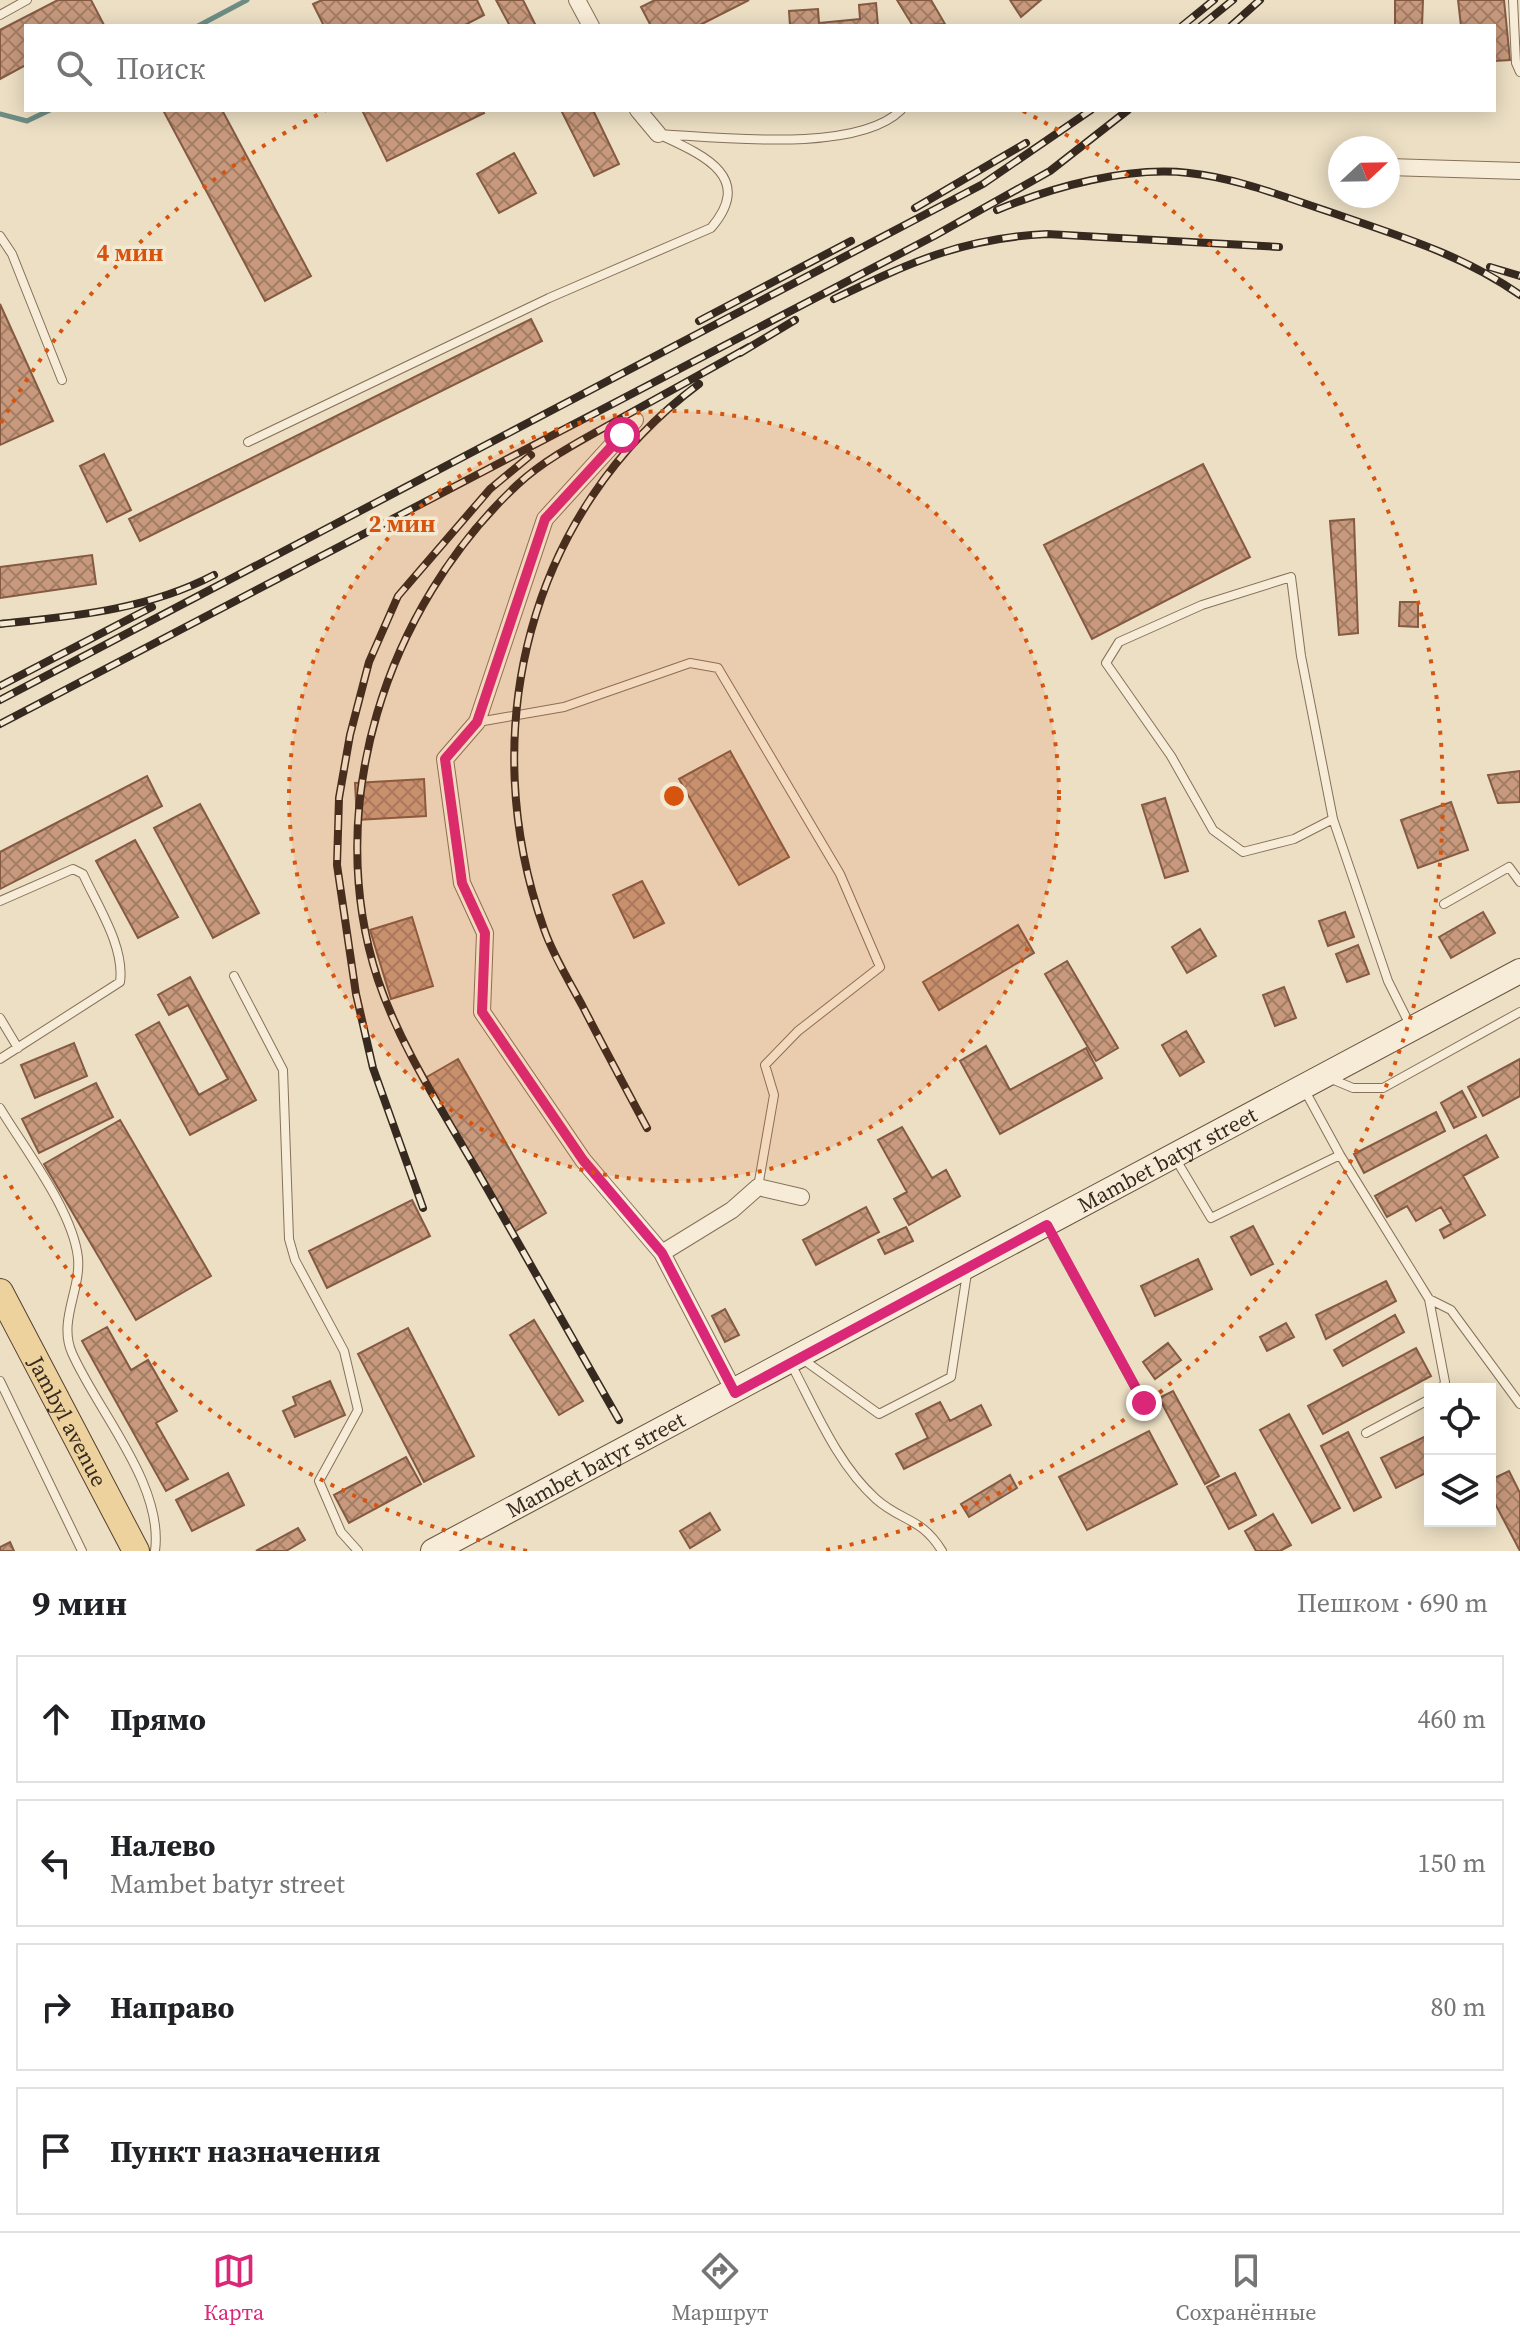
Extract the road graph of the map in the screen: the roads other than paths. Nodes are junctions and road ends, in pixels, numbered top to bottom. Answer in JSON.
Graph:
{"nodes":[{"id":1,"x":27,"y":0,"type":"edge"},
{"id":2,"x":577,"y":0,"type":"edge"},
{"id":3,"x":1513,"y":0,"type":"edge"},
{"id":4,"x":0,"y":15,"type":"edge"},
{"id":5,"x":590,"y":24,"type":"edge"},
{"id":6,"x":1520,"y":72,"type":"edge"},
{"id":7,"x":640,"y":112,"type":"edge"},
{"id":8,"x":898,"y":112,"type":"edge"},
{"id":9,"x":658,"y":134,"type":"junction"},
{"id":10,"x":1400,"y":167,"type":"edge"},
{"id":11,"x":1520,"y":171,"type":"edge"},
{"id":12,"x":0,"y":236,"type":"edge"},
{"id":13,"x":62,"y":380,"type":"dead end"},
{"id":14,"x":635,"y":420,"type":"dead end"},
{"id":15,"x":248,"y":442,"type":"dead end"},
{"id":16,"x":477,"y":722,"type":"junction"},
{"id":17,"x":1333,"y":819,"type":"junction"},
{"id":18,"x":1520,"y":882,"type":"edge"},
{"id":19,"x":0,"y":901,"type":"edge"},
{"id":20,"x":1444,"y":904,"type":"dead end"},
{"id":21,"x":1520,"y":971,"type":"edge"},
{"id":22,"x":234,"y":976,"type":"dead end"},
{"id":23,"x":1520,"y":1012,"type":"edge"},
{"id":24,"x":0,"y":1018,"type":"edge"},
{"id":25,"x":1412,"y":1029,"type":"junction"},
{"id":26,"x":18,"y":1048,"type":"junction"},
{"id":27,"x":0,"y":1059,"type":"edge"},
{"id":28,"x":1314,"y":1082,"type":"junction"},
{"id":29,"x":0,"y":1108,"type":"edge"},
{"id":30,"x":1340,"y":1155,"type":"junction"},
{"id":31,"x":1175,"y":1158,"type":"junction"},
{"id":32,"x":758,"y":1187,"type":"junction"},
{"id":33,"x":801,"y":1197,"type":"dead end"},
{"id":34,"x":1047,"y":1225,"type":"junction"},
{"id":35,"x":662,"y":1253,"type":"junction"},
{"id":36,"x":968,"y":1267,"type":"junction"},
{"id":37,"x":0,"y":1292,"type":"edge"},
{"id":38,"x":1429,"y":1299,"type":"junction"},
{"id":39,"x":795,"y":1360,"type":"junction"},
{"id":40,"x":0,"y":1381,"type":"edge"},
{"id":41,"x":1445,"y":1383,"type":"edge"},
{"id":42,"x":735,"y":1393,"type":"junction"},
{"id":43,"x":1424,"y":1402,"type":"edge"},
{"id":44,"x":1144,"y":1403,"type":"dead end"},
{"id":45,"x":1520,"y":1404,"type":"edge"},
{"id":46,"x":1366,"y":1433,"type":"dead end"},
{"id":47,"x":140,"y":1550,"type":"edge"},
{"id":48,"x":82,"y":1551,"type":"edge"},
{"id":49,"x":358,"y":1551,"type":"edge"},
{"id":50,"x":433,"y":1551,"type":"edge"},
{"id":51,"x":942,"y":1551,"type":"edge"}],
"edges":[{"from":1,"to":4,"type":"lane"},
{"from":2,"to":5,"type":"street"},
{"from":3,"to":6,"type":"lane"},
{"from":7,"to":9,"type":"street"},
{"from":8,"to":9,"type":"lane"},
{"from":9,"to":15,"type":"lane"},
{"from":10,"to":11,"type":"street"},
{"from":12,"to":13,"type":"lane"},
{"from":14,"to":16,"type":"street"},
{"from":16,"to":32,"type":"lane"},
{"from":16,"to":35,"type":"street"},
{"from":17,"to":17,"type":"lane"},
{"from":17,"to":25,"type":"lane"},
{"from":18,"to":20,"type":"lane"},
{"from":19,"to":26,"type":"lane"},
{"from":21,"to":25,"type":"main road","name":"Mambet batyr street"},
{"from":22,"to":49,"type":"lane"},
{"from":23,"to":28,"type":"lane"},
{"from":24,"to":26,"type":"lane"},
{"from":25,"to":28,"type":"main road","name":"Mambet batyr street"},
{"from":26,"to":27,"type":"lane"},
{"from":28,"to":30,"type":"lane"},
{"from":28,"to":31,"type":"main road","name":"Mambet batyr street"},
{"from":29,"to":47,"type":"lane"},
{"from":30,"to":31,"type":"lane"},
{"from":30,"to":38,"type":"lane"},
{"from":31,"to":34,"type":"main road","name":"Mambet batyr street"},
{"from":32,"to":33,"type":"street"},
{"from":32,"to":35,"type":"street"},
{"from":34,"to":36,"type":"main road","name":"Mambet batyr street"},
{"from":34,"to":44,"type":"lane"},
{"from":35,"to":42,"type":"street"},
{"from":36,"to":39,"type":"main road","name":"Mambet batyr street"},
{"from":36,"to":39,"type":"lane"},
{"from":37,"to":47,"type":"main road","name":"Jambyl avenue"},
{"from":38,"to":41,"type":"lane"},
{"from":38,"to":45,"type":"lane"},
{"from":39,"to":42,"type":"main road","name":"Mambet batyr street"},
{"from":39,"to":51,"type":"lane"},
{"from":40,"to":48,"type":"lane"},
{"from":42,"to":50,"type":"main road","name":"Mambet batyr street"},
{"from":43,"to":46,"type":"lane"}]}
